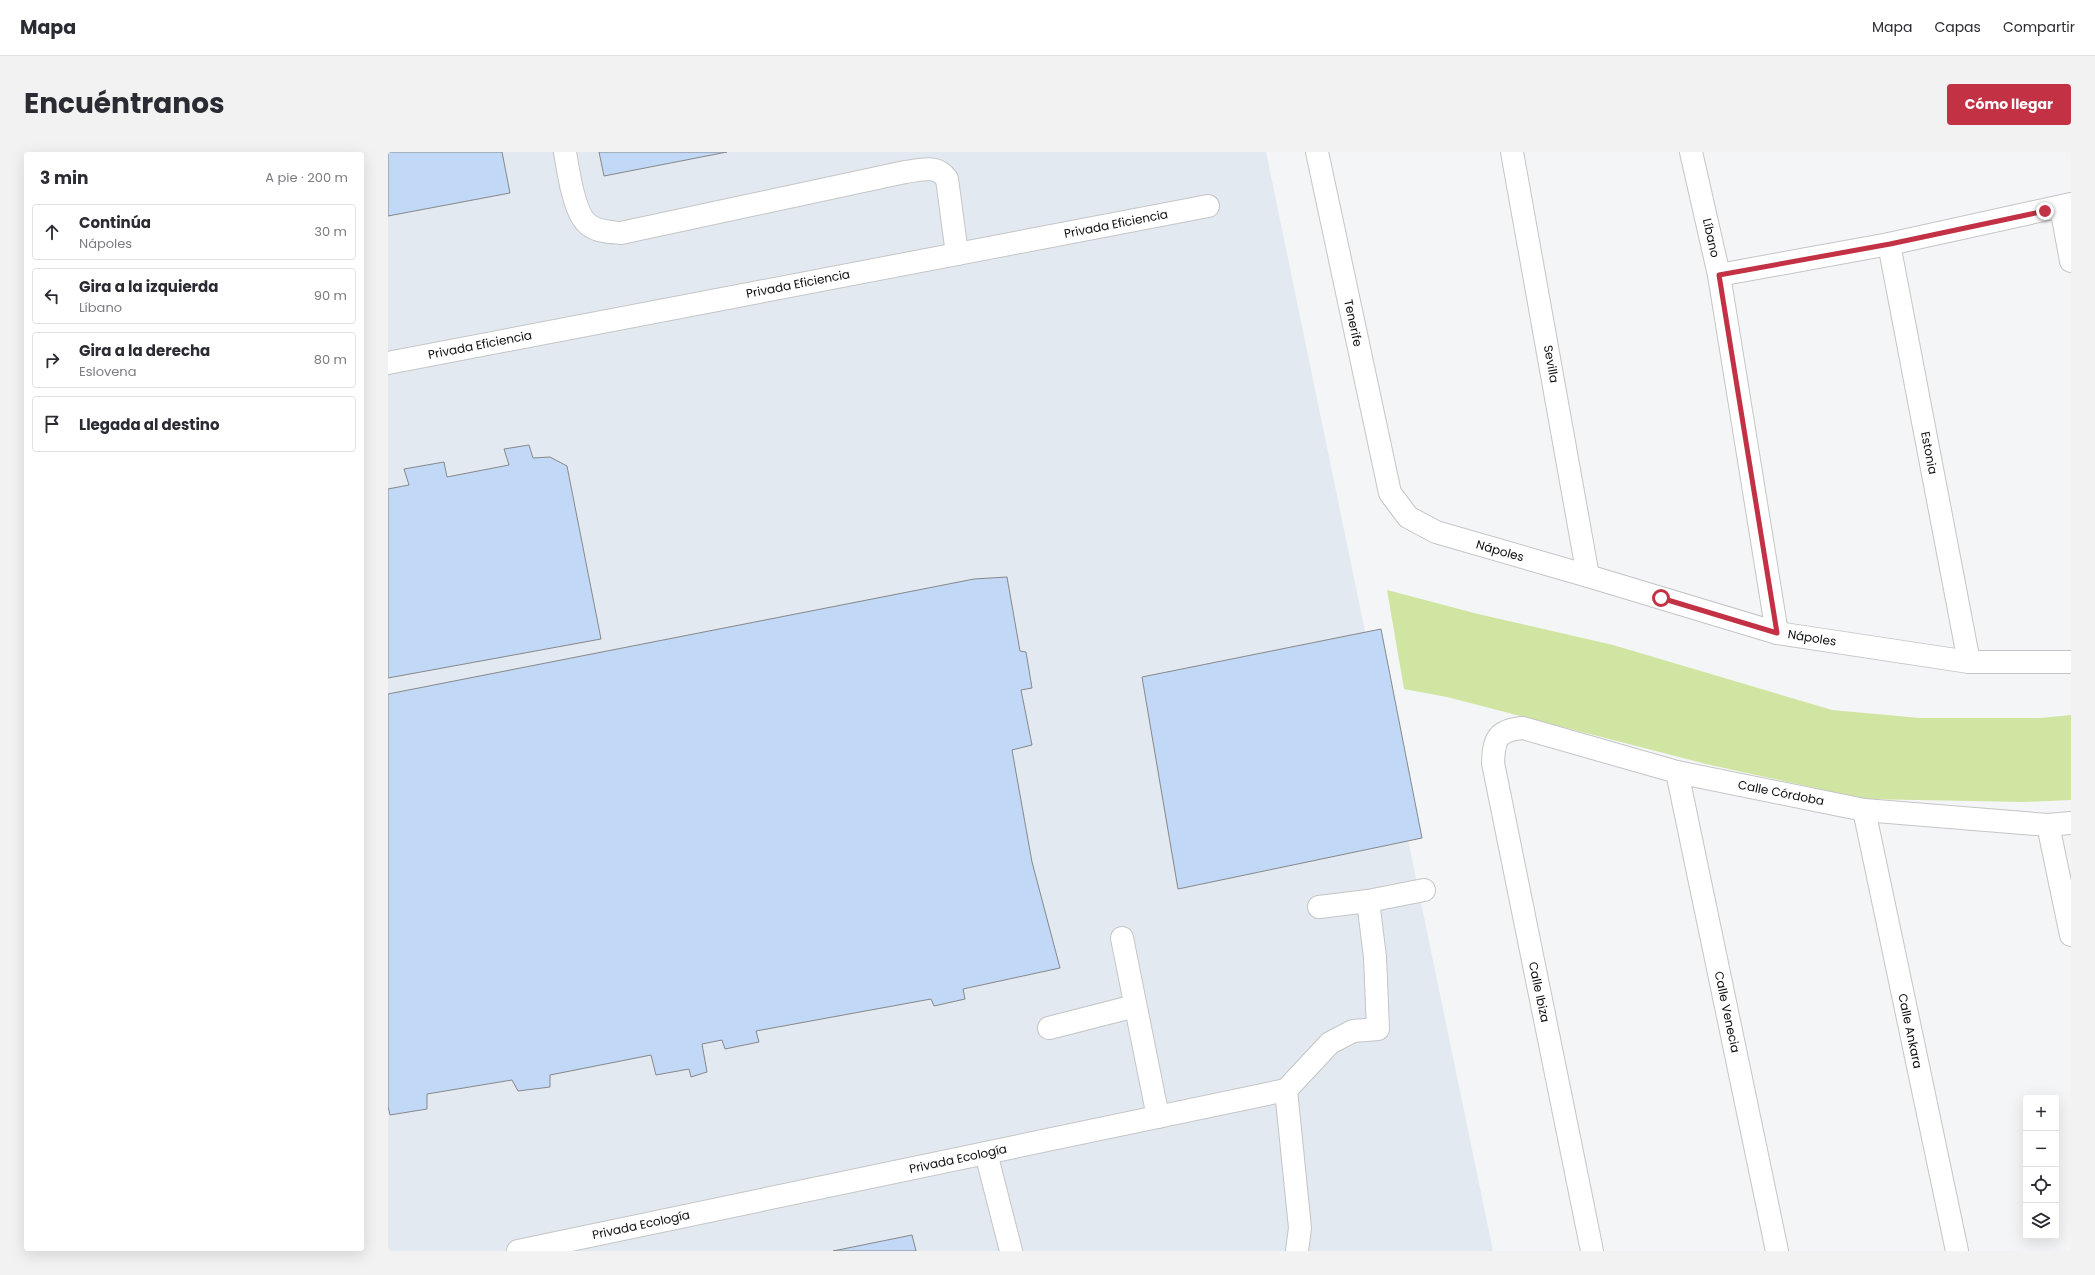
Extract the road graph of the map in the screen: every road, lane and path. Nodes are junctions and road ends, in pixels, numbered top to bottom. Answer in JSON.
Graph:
{"nodes":[{"id":1,"x":565,"y":152,"type":"edge"},
{"id":2,"x":1317,"y":152,"type":"edge"},
{"id":3,"x":1512,"y":152,"type":"edge"},
{"id":4,"x":1690,"y":152,"type":"edge"},
{"id":5,"x":1208,"y":206,"type":"dead end"},
{"id":6,"x":2066,"y":206,"type":"edge"},
{"id":7,"x":1890,"y":244,"type":"junction"},
{"id":8,"x":957,"y":254,"type":"junction"},
{"id":9,"x":2071,"y":261,"type":"edge"},
{"id":10,"x":1719,"y":275,"type":"junction"},
{"id":11,"x":388,"y":362,"type":"edge"},
{"id":12,"x":1390,"y":493,"type":"joint"},
{"id":13,"x":1588,"y":576,"type":"junction"},
{"id":14,"x":1777,"y":633,"type":"junction"},
{"id":15,"x":1969,"y":662,"type":"junction"},
{"id":16,"x":2071,"y":662,"type":"edge"},
{"id":17,"x":1499,"y":735,"type":"joint"},
{"id":18,"x":1677,"y":772,"type":"junction"},
{"id":19,"x":1864,"y":810,"type":"junction"},
{"id":20,"x":2071,"y":823,"type":"edge"},
{"id":21,"x":2048,"y":825,"type":"junction"},
{"id":22,"x":1424,"y":890,"type":"dead end"},
{"id":23,"x":1368,"y":901,"type":"junction"},
{"id":24,"x":1319,"y":907,"type":"dead end"},
{"id":25,"x":2071,"y":935,"type":"edge"},
{"id":26,"x":1122,"y":938,"type":"dead end"},
{"id":27,"x":1135,"y":1006,"type":"junction"},
{"id":28,"x":1049,"y":1028,"type":"dead end"},
{"id":29,"x":1286,"y":1090,"type":"junction"},
{"id":30,"x":1158,"y":1117,"type":"junction"},
{"id":31,"x":986,"y":1153,"type":"junction"},
{"id":32,"x":518,"y":1251,"type":"edge"},
{"id":33,"x":1011,"y":1251,"type":"edge"},
{"id":34,"x":1297,"y":1251,"type":"edge"},
{"id":35,"x":1592,"y":1251,"type":"edge"},
{"id":36,"x":1777,"y":1251,"type":"edge"},
{"id":37,"x":1957,"y":1251,"type":"edge"}],
"edges":[{"from":1,"to":8,"type":"street"},
{"from":2,"to":12,"type":"street","name":"Tenerife"},
{"from":3,"to":13,"type":"street","name":"Sevilla"},
{"from":4,"to":10,"type":"street","name":"Líbano"},
{"from":5,"to":8,"type":"street","name":"Privada Eficiencia"},
{"from":6,"to":7,"type":"street"},
{"from":6,"to":9,"type":"street"},
{"from":7,"to":10,"type":"street"},
{"from":7,"to":15,"type":"street","name":"Estonia"},
{"from":8,"to":11,"type":"street","name":"Privada Eficiencia"},
{"from":10,"to":14,"type":"street","name":"Líbano"},
{"from":12,"to":13,"type":"street","name":"Nápoles"},
{"from":13,"to":14,"type":"street","name":"Nápoles"},
{"from":14,"to":15,"type":"street","name":"Nápoles"},
{"from":15,"to":16,"type":"street","name":"Nápoles"},
{"from":17,"to":18,"type":"street","name":"Calle Córdoba"},
{"from":17,"to":35,"type":"street","name":"Calle Ibiza"},
{"from":18,"to":19,"type":"street","name":"Calle Córdoba"},
{"from":18,"to":36,"type":"street","name":"Calle Venecia"},
{"from":19,"to":21,"type":"street","name":"Calle Córdoba"},
{"from":19,"to":37,"type":"street","name":"Calle Ankara"},
{"from":20,"to":21,"type":"street","name":"Calle Córdoba"},
{"from":21,"to":25,"type":"street"},
{"from":22,"to":23,"type":"street"},
{"from":23,"to":24,"type":"street"},
{"from":23,"to":29,"type":"street"},
{"from":26,"to":27,"type":"street"},
{"from":27,"to":28,"type":"street"},
{"from":27,"to":30,"type":"street"},
{"from":29,"to":30,"type":"street","name":"Privada Ecología"},
{"from":29,"to":34,"type":"street"},
{"from":30,"to":31,"type":"street","name":"Privada Ecología"},
{"from":31,"to":32,"type":"street","name":"Privada Ecología"},
{"from":31,"to":33,"type":"street"}]}
